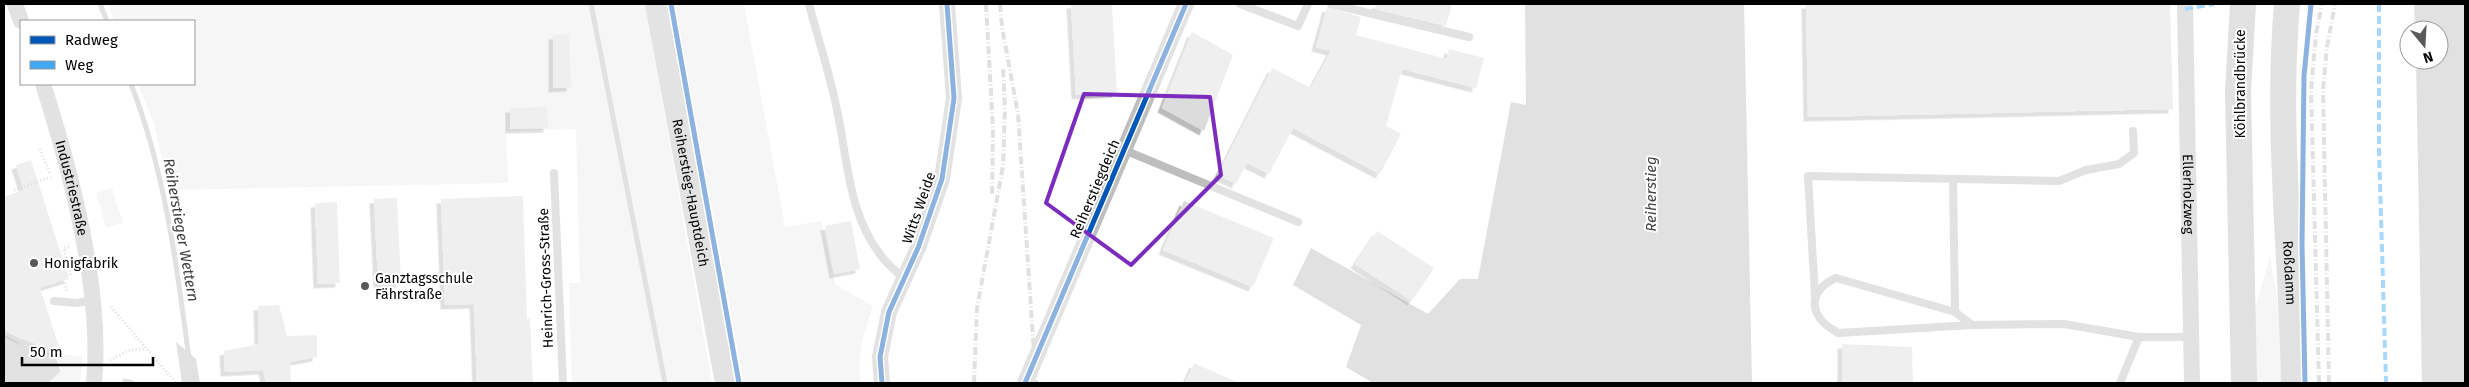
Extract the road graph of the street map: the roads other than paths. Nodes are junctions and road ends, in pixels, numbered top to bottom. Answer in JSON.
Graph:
{"nodes":[{"id":1,"x":15,"y":4,"type":"edge"},
{"id":2,"x":656,"y":4,"type":"edge"},
{"id":3,"x":809,"y":4,"type":"edge"},
{"id":4,"x":946,"y":4,"type":"edge"},
{"id":5,"x":1186,"y":4,"type":"edge"},
{"id":6,"x":1240,"y":4,"type":"edge"},
{"id":7,"x":1308,"y":4,"type":"edge"},
{"id":8,"x":1330,"y":4,"type":"edge"},
{"id":9,"x":2184,"y":4,"type":"edge"},
{"id":10,"x":2243,"y":4,"type":"edge"},
{"id":11,"x":2287,"y":4,"type":"edge"},
{"id":12,"x":20,"y":20,"type":"edge"},
{"id":13,"x":1469,"y":37,"type":"dead end"},
{"id":14,"x":43,"y":85,"type":"edge"},
{"id":15,"x":2133,"y":131,"type":"dead end"},
{"id":16,"x":1124,"y":150,"type":"junction"},
{"id":17,"x":554,"y":173,"type":"dead end"},
{"id":18,"x":1953,"y":179,"type":"junction"},
{"id":19,"x":1298,"y":222,"type":"dead end"},
{"id":20,"x":904,"y":278,"type":"junction"},
{"id":21,"x":1815,"y":296,"type":"junction"},
{"id":22,"x":94,"y":300,"type":"junction"},
{"id":23,"x":54,"y":301,"type":"dead end"},
{"id":24,"x":1955,"y":312,"type":"junction"},
{"id":25,"x":1972,"y":325,"type":"junction"},
{"id":26,"x":2139,"y":337,"type":"junction"},
{"id":27,"x":2191,"y":337,"type":"junction"},
{"id":28,"x":95,"y":377,"type":"edge"},
{"id":29,"x":563,"y":383,"type":"edge"},
{"id":30,"x":726,"y":383,"type":"edge"},
{"id":31,"x":882,"y":383,"type":"edge"},
{"id":32,"x":1025,"y":383,"type":"edge"},
{"id":33,"x":2120,"y":383,"type":"edge"},
{"id":34,"x":2192,"y":383,"type":"edge"},
{"id":35,"x":2244,"y":383,"type":"edge"},
{"id":36,"x":2294,"y":383,"type":"edge"}],
"edges":[{"from":1,"to":12,"type":"street"},
{"from":2,"to":30,"type":"main road","name":"Reiherstieg-Hauptdeich"},
{"from":3,"to":20,"type":"lane"},
{"from":4,"to":20,"type":"street","name":"Witts Weide"},
{"from":5,"to":16,"type":"street","name":"Reiherstiegdeich"},
{"from":6,"to":7,"type":"lane"},
{"from":8,"to":13,"type":"lane"},
{"from":9,"to":27,"type":"street","name":"Ellerholzweg"},
{"from":10,"to":35,"type":"main road","name":"Köhlbrandbrücke"},
{"from":11,"to":36,"type":"main road","name":"Roßdamm"},
{"from":14,"to":22,"type":"street","name":"Industriestraße"},
{"from":15,"to":18,"type":"lane"},
{"from":16,"to":19,"type":"lane"},
{"from":16,"to":32,"type":"street","name":"Reiherstiegdeich"},
{"from":17,"to":29,"type":"lane","name":"Heinrich-Gross-Straße"},
{"from":18,"to":21,"type":"lane"},
{"from":18,"to":24,"type":"lane"},
{"from":20,"to":31,"type":"street","name":"Witts Weide"},
{"from":21,"to":24,"type":"lane"},
{"from":21,"to":25,"type":"lane"},
{"from":22,"to":23,"type":"lane"},
{"from":22,"to":28,"type":"street","name":"Industriestraße"},
{"from":24,"to":25,"type":"lane"},
{"from":25,"to":26,"type":"lane"},
{"from":26,"to":27,"type":"lane"},
{"from":26,"to":33,"type":"lane"},
{"from":27,"to":34,"type":"street","name":"Ellerholzweg"}]}
